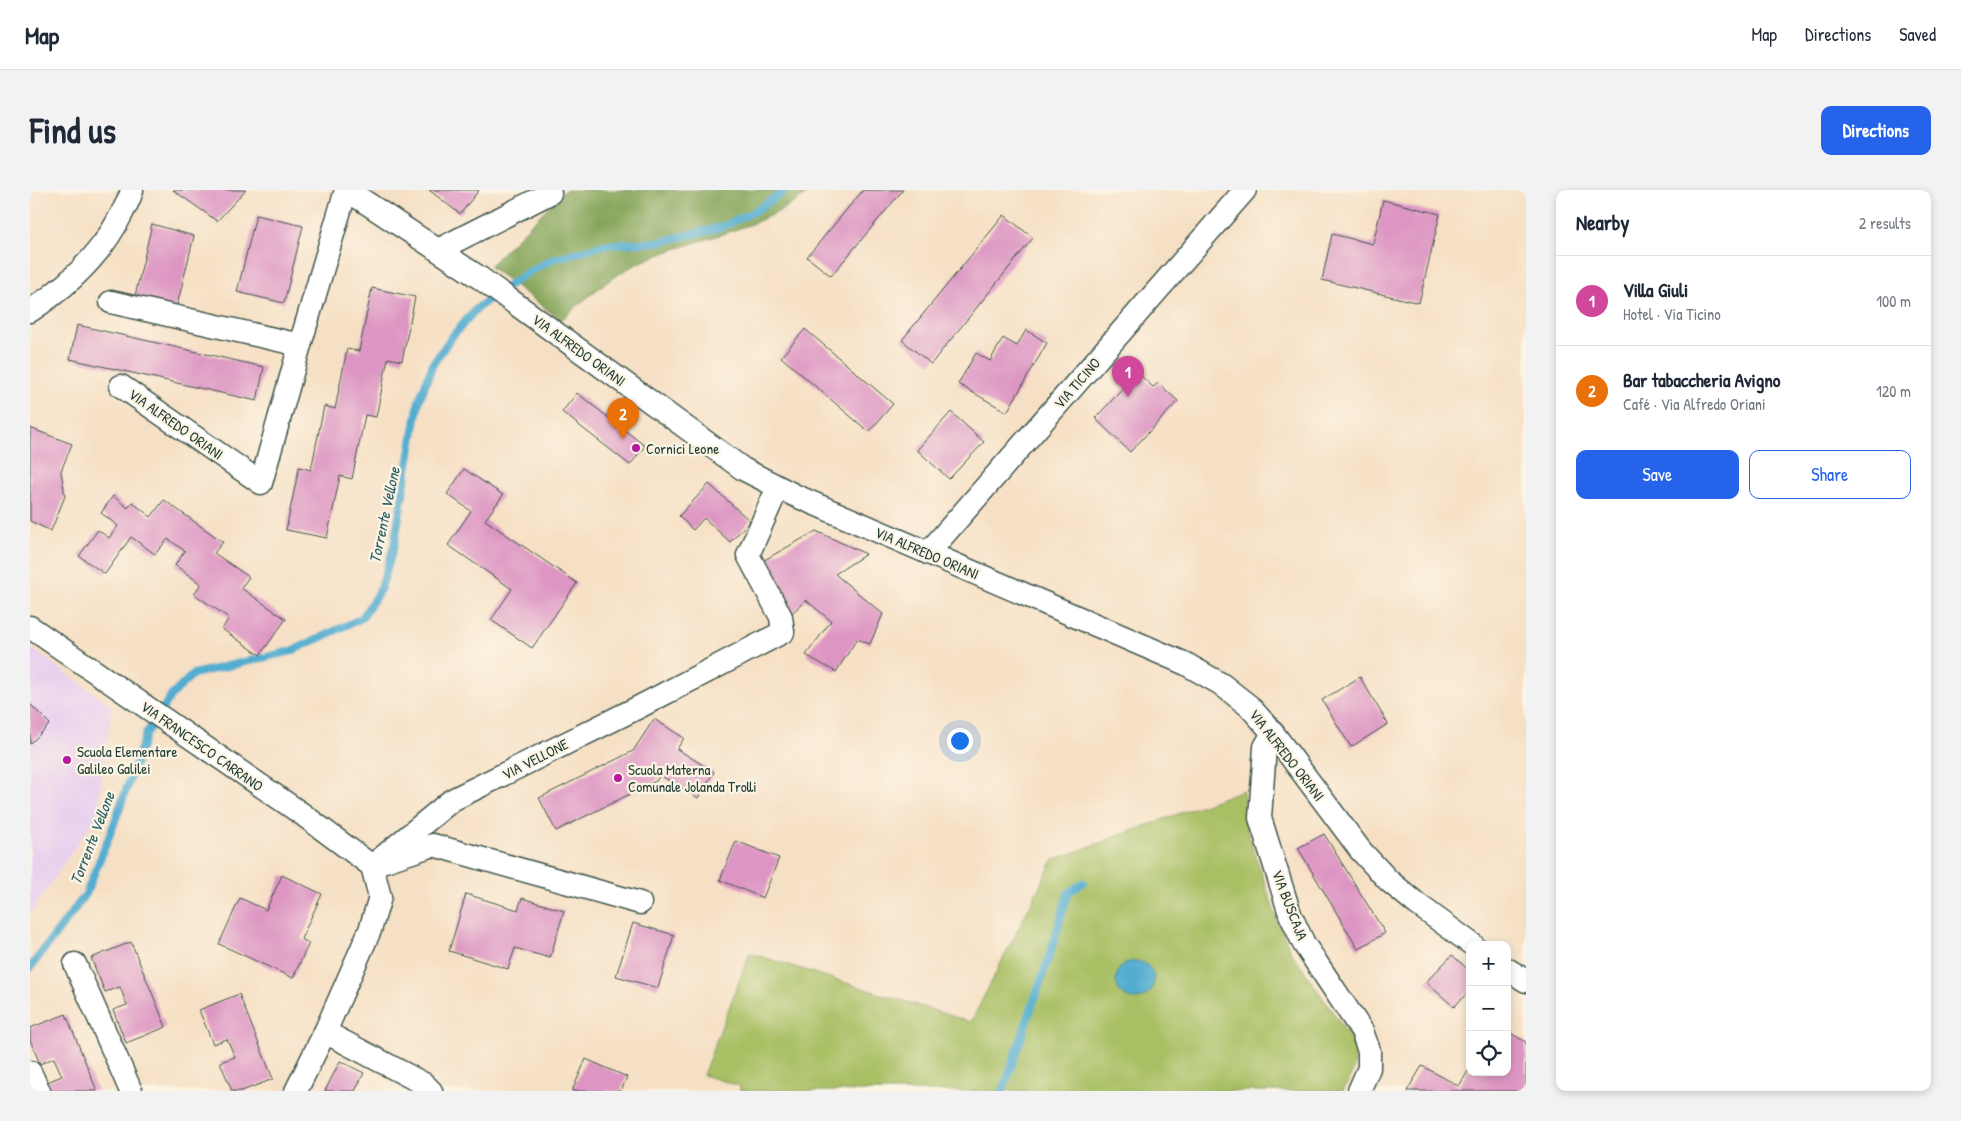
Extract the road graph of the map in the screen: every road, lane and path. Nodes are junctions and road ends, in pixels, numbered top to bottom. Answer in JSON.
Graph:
{"nodes":[{"id":1,"x":132,"y":190,"type":"edge"},
{"id":2,"x":1245,"y":190,"type":"edge"},
{"id":3,"x":355,"y":192,"type":"edge"},
{"id":4,"x":550,"y":193,"type":"dead end"},
{"id":5,"x":438,"y":250,"type":"junction"},
{"id":6,"x":112,"y":302,"type":"dead end"},
{"id":7,"x":30,"y":311,"type":"edge"},
{"id":8,"x":300,"y":345,"type":"junction"},
{"id":9,"x":121,"y":386,"type":"dead end"},
{"id":10,"x":778,"y":487,"type":"junction"},
{"id":11,"x":928,"y":553,"type":"junction"},
{"id":12,"x":30,"y":627,"type":"edge"},
{"id":13,"x":1273,"y":733,"type":"junction"},
{"id":14,"x":372,"y":866,"type":"junction"},
{"id":15,"x":640,"y":903,"type":"dead end"},
{"id":16,"x":1468,"y":941,"type":"edge"},
{"id":17,"x":75,"y":964,"type":"dead end"},
{"id":18,"x":1511,"y":972,"type":"edge"},
{"id":19,"x":1526,"y":981,"type":"edge"},
{"id":20,"x":325,"y":1032,"type":"junction"},
{"id":21,"x":30,"y":1072,"type":"edge"},
{"id":22,"x":39,"y":1091,"type":"edge"},
{"id":23,"x":131,"y":1091,"type":"edge"},
{"id":24,"x":296,"y":1091,"type":"edge"},
{"id":25,"x":431,"y":1091,"type":"edge"},
{"id":26,"x":1359,"y":1091,"type":"edge"}],
"edges":[{"from":1,"to":7,"type":"street"},
{"from":2,"to":11,"type":"street","name":"VIA TICINO"},
{"from":3,"to":5,"type":"street","name":"VIA ALFREDO ORIANI"},
{"from":3,"to":8,"type":"street","name":"VIA ALFREDO ORIANI"},
{"from":4,"to":5,"type":"street"},
{"from":5,"to":10,"type":"street","name":"VIA ALFREDO ORIANI"},
{"from":6,"to":8,"type":"street"},
{"from":8,"to":9,"type":"street","name":"VIA ALFREDO ORIANI"},
{"from":10,"to":11,"type":"street","name":"VIA ALFREDO ORIANI"},
{"from":10,"to":14,"type":"street","name":"VIA VELLONE"},
{"from":11,"to":13,"type":"street","name":"VIA ALFREDO ORIANI"},
{"from":12,"to":14,"type":"street","name":"VIA FRANCESCO CARRANO"},
{"from":13,"to":16,"type":"street","name":"VIA ALFREDO ORIANI"},
{"from":13,"to":26,"type":"street","name":"VIA BUSCAJA"},
{"from":14,"to":15,"type":"street"},
{"from":14,"to":20,"type":"street"},
{"from":17,"to":23,"type":"street"},
{"from":18,"to":19,"type":"street"},
{"from":20,"to":24,"type":"street"},
{"from":20,"to":25,"type":"street"},
{"from":21,"to":22,"type":"street"}]}
